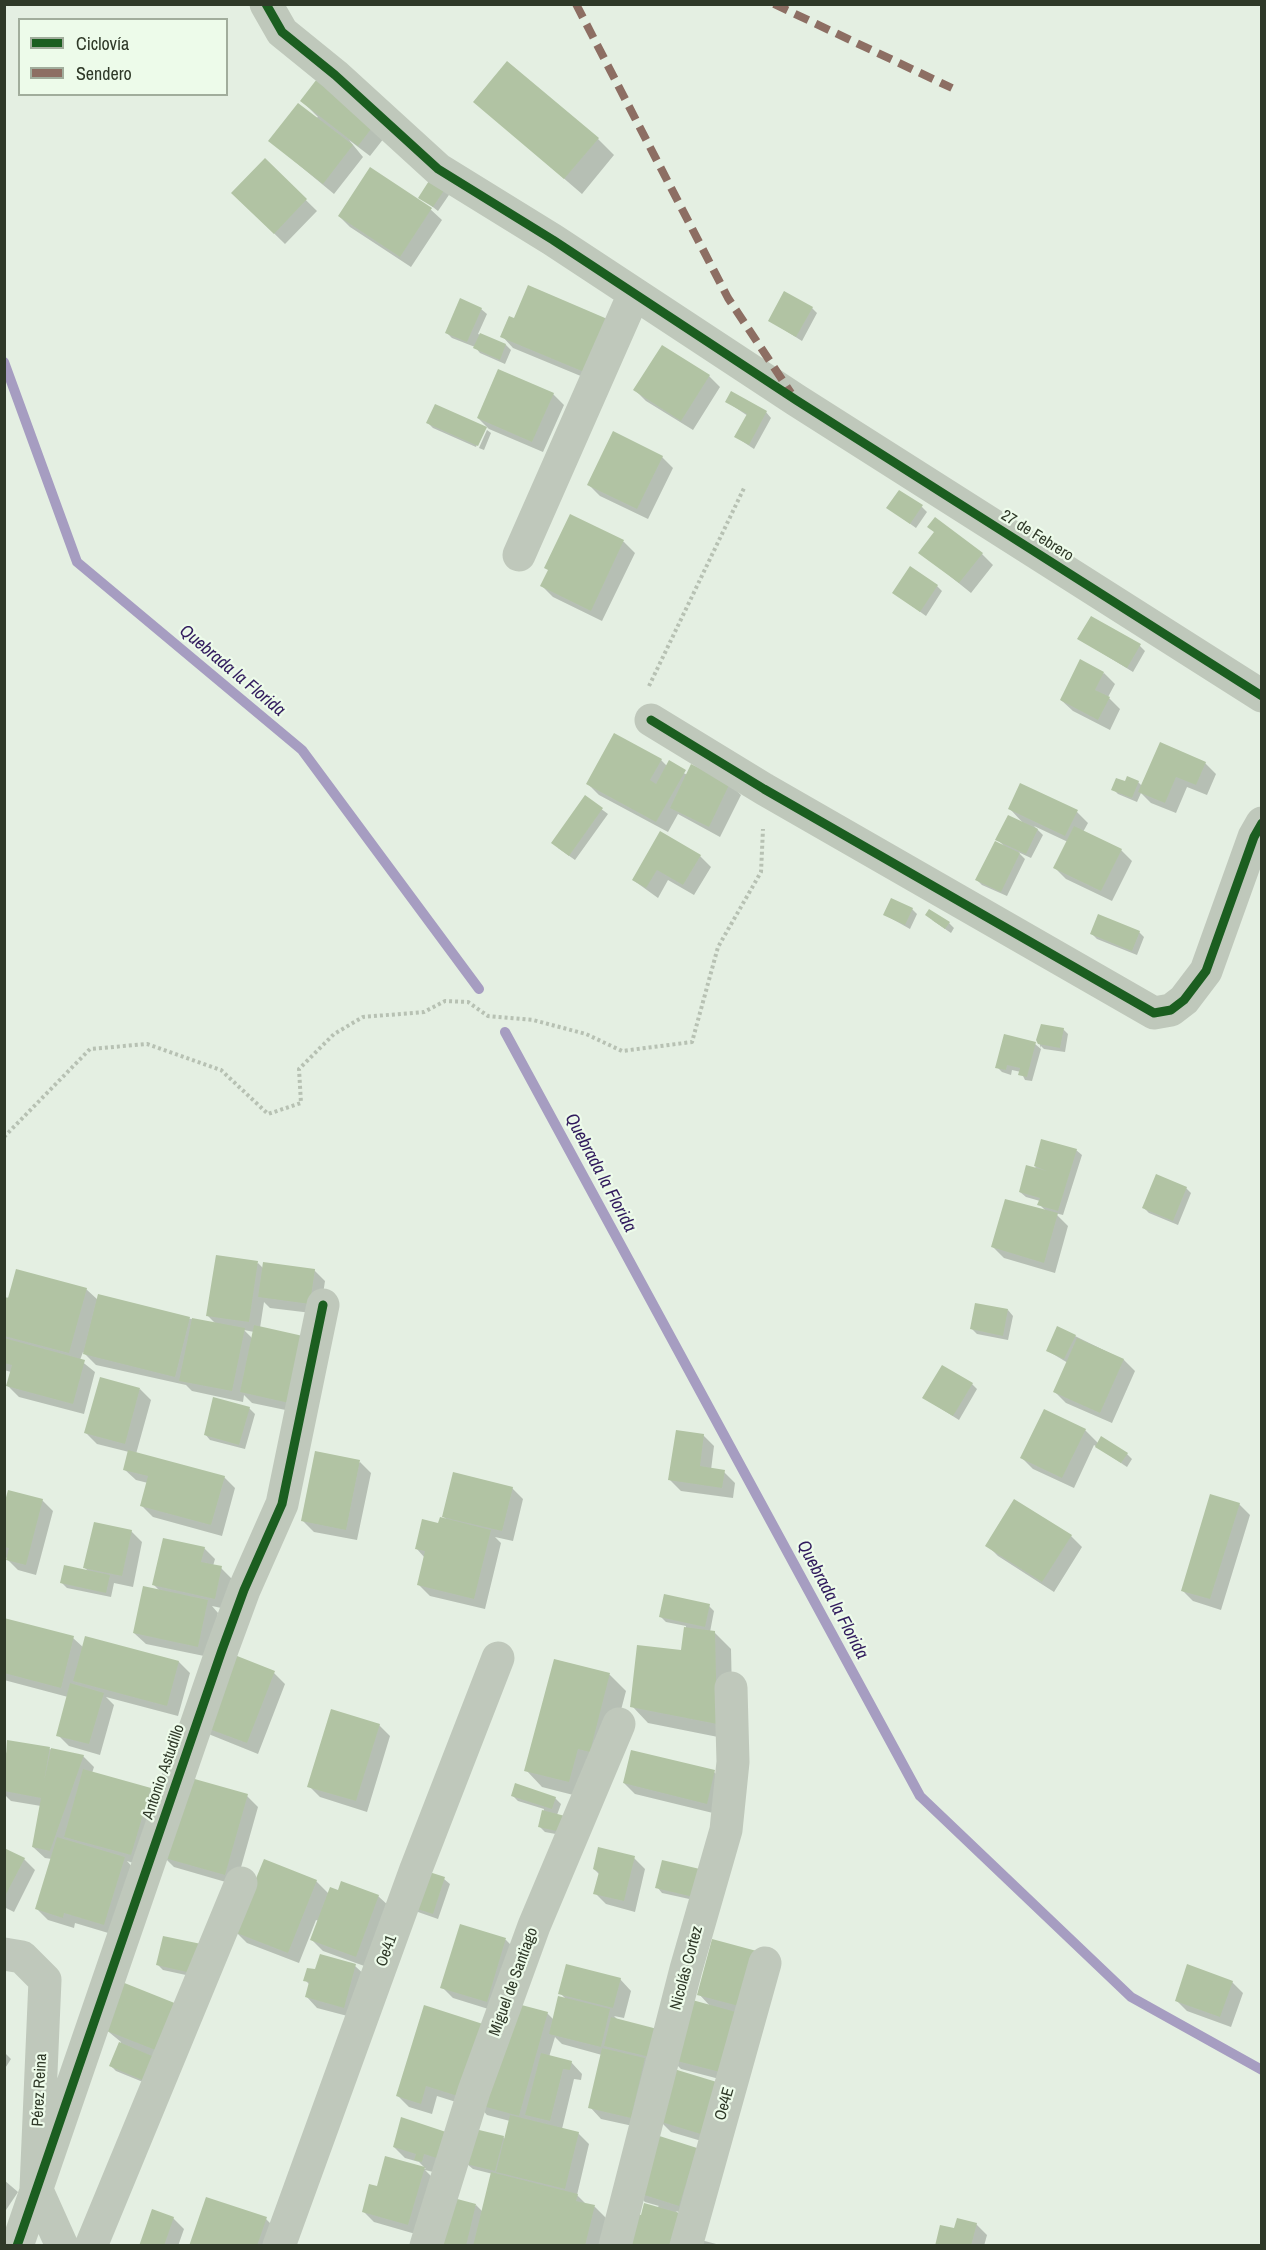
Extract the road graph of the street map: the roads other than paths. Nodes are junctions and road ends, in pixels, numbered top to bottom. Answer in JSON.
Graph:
{"nodes":[{"id":1,"x":266,"y":4,"type":"edge"},
{"id":2,"x":634,"y":294,"type":"junction"},
{"id":3,"x":519,"y":555,"type":"dead end"},
{"id":4,"x":1262,"y":696,"type":"edge"},
{"id":5,"x":651,"y":720,"type":"road end"},
{"id":6,"x":1262,"y":823,"type":"edge"},
{"id":7,"x":323,"y":1305,"type":"dead end"},
{"id":8,"x":498,"y":1658,"type":"dead end"},
{"id":9,"x":731,"y":1688,"type":"dead end"},
{"id":10,"x":619,"y":1724,"type":"dead end"},
{"id":11,"x":241,"y":1883,"type":"dead end"},
{"id":12,"x":4,"y":1954,"type":"edge"},
{"id":13,"x":765,"y":1963,"type":"dead end"},
{"id":14,"x":36,"y":2188,"type":"junction"},
{"id":15,"x":17,"y":2246,"type":"edge"},
{"id":16,"x":62,"y":2246,"type":"edge"},
{"id":17,"x":91,"y":2246,"type":"edge"},
{"id":18,"x":279,"y":2246,"type":"edge"},
{"id":19,"x":426,"y":2246,"type":"edge"},
{"id":20,"x":615,"y":2246,"type":"edge"},
{"id":21,"x":686,"y":2246,"type":"edge"}],
"edges":[{"from":1,"to":2,"type":"street","name":"27 de Febrero"},
{"from":2,"to":3,"type":"street"},
{"from":2,"to":4,"type":"street","name":"27 de Febrero"},
{"from":5,"to":6,"type":"street"},
{"from":7,"to":14,"type":"street","name":"Antonio Astudillo"},
{"from":8,"to":18,"type":"street","name":"Oe41"},
{"from":9,"to":20,"type":"street","name":"Nicolás Cortez"},
{"from":10,"to":19,"type":"street","name":"Miguel de Santiago"},
{"from":11,"to":17,"type":"street"},
{"from":12,"to":14,"type":"street","name":"Pérez Reina"},
{"from":13,"to":21,"type":"street","name":"Oe4E"},
{"from":14,"to":15,"type":"street","name":"Antonio Astudillo"},
{"from":14,"to":16,"type":"street","name":"Pérez Reina"}]}
